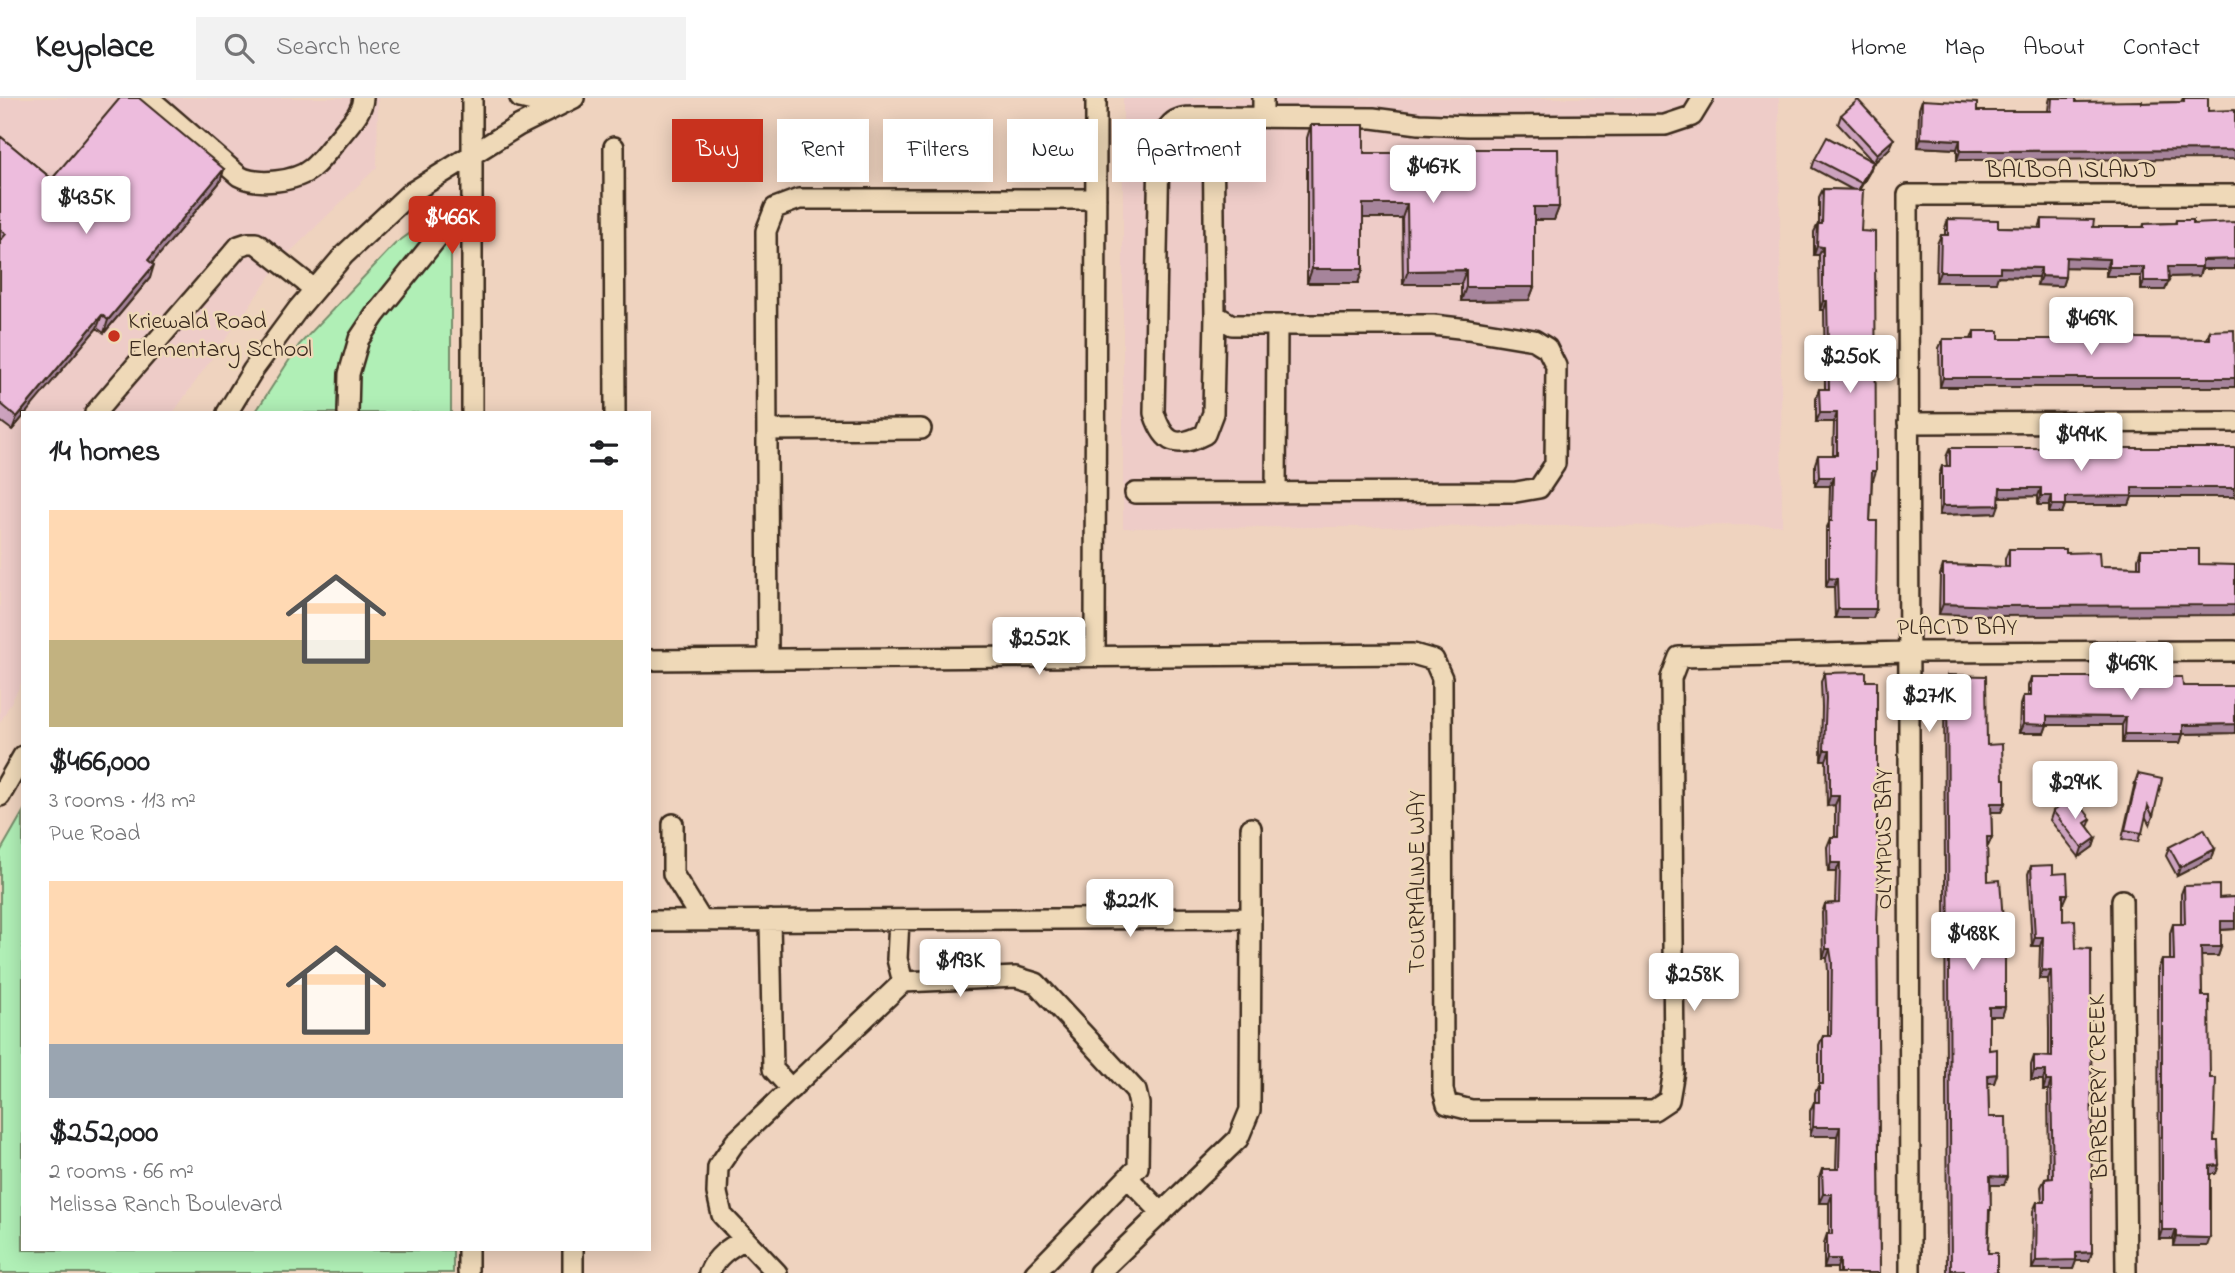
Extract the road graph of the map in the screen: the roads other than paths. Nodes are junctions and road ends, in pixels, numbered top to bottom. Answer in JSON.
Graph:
{"nodes":[{"id":1,"x":149,"y":98,"type":"edge"},
{"id":2,"x":363,"y":98,"type":"edge"},
{"id":3,"x":472,"y":98,"type":"edge"},
{"id":4,"x":520,"y":98,"type":"edge"},
{"id":5,"x":1096,"y":98,"type":"edge"},
{"id":6,"x":1703,"y":98,"type":"edge"},
{"id":7,"x":569,"y":100,"type":"edge"},
{"id":8,"x":1263,"y":107,"type":"edge"},
{"id":9,"x":1213,"y":117,"type":"junction"},
{"id":10,"x":614,"y":147,"type":"dead end"},
{"id":11,"x":474,"y":153,"type":"junction"},
{"id":12,"x":1908,"y":195,"type":"joint"},
{"id":13,"x":2235,"y":195,"type":"edge"},
{"id":14,"x":1096,"y":200,"type":"junction"},
{"id":15,"x":473,"y":226,"type":"junction"},
{"id":16,"x":314,"y":289,"type":"junction"},
{"id":17,"x":1215,"y":315,"type":"junction"},
{"id":18,"x":1277,"y":325,"type":"junction"},
{"id":19,"x":97,"y":411,"type":"edge"},
{"id":20,"x":227,"y":411,"type":"edge"},
{"id":21,"x":348,"y":411,"type":"edge"},
{"id":22,"x":472,"y":411,"type":"edge"},
{"id":23,"x":615,"y":411,"type":"edge"},
{"id":24,"x":2235,"y":422,"type":"edge"},
{"id":25,"x":1908,"y":423,"type":"junction"},
{"id":26,"x":921,"y":429,"type":"dead end"},
{"id":27,"x":767,"y":430,"type":"junction"},
{"id":28,"x":1135,"y":493,"type":"dead end"},
{"id":29,"x":1276,"y":493,"type":"junction"},
{"id":30,"x":2235,"y":651,"type":"edge"},
{"id":31,"x":1909,"y":652,"type":"junction"},
{"id":32,"x":1096,"y":656,"type":"junction"},
{"id":33,"x":768,"y":659,"type":"junction"},
{"id":34,"x":651,"y":660,"type":"edge"},
{"id":35,"x":21,"y":759,"type":"edge"},
{"id":36,"x":0,"y":796,"type":"edge"},
{"id":37,"x":673,"y":824,"type":"dead end"},
{"id":38,"x":1251,"y":828,"type":"dead end"},
{"id":39,"x":2123,"y":900,"type":"dead end"},
{"id":40,"x":1251,"y":918,"type":"junction"},
{"id":41,"x":770,"y":920,"type":"junction"},
{"id":42,"x":899,"y":920,"type":"junction"},
{"id":43,"x":651,"y":921,"type":"edge"},
{"id":44,"x":702,"y":921,"type":"junction"},
{"id":45,"x":903,"y":982,"type":"junction"},
{"id":46,"x":791,"y":1089,"type":"junction"},
{"id":47,"x":1447,"y":1104,"type":"joint"},
{"id":48,"x":1128,"y":1178,"type":"junction"},
{"id":49,"x":1162,"y":1213,"type":"junction"},
{"id":50,"x":745,"y":1239,"type":"junction"},
{"id":51,"x":468,"y":1251,"type":"edge"},
{"id":52,"x":573,"y":1251,"type":"edge"},
{"id":53,"x":468,"y":1273,"type":"edge"},
{"id":54,"x":573,"y":1273,"type":"edge"},
{"id":55,"x":709,"y":1273,"type":"edge"},
{"id":56,"x":777,"y":1273,"type":"edge"},
{"id":57,"x":1035,"y":1273,"type":"edge"},
{"id":58,"x":1099,"y":1273,"type":"edge"},
{"id":59,"x":1910,"y":1273,"type":"edge"},
{"id":60,"x":2126,"y":1273,"type":"edge"}],
"edges":[{"from":1,"to":2,"type":"street"},
{"from":3,"to":11,"type":"street"},
{"from":4,"to":7,"type":"street"},
{"from":5,"to":14,"type":"street"},
{"from":6,"to":8,"type":"street"},
{"from":7,"to":11,"type":"street"},
{"from":8,"to":9,"type":"street"},
{"from":9,"to":17,"type":"street"},
{"from":9,"to":17,"type":"street"},
{"from":10,"to":23,"type":"street"},
{"from":11,"to":15,"type":"street"},
{"from":11,"to":16,"type":"street"},
{"from":12,"to":13,"type":"street","name":"BALBOA ISLAND"},
{"from":12,"to":25,"type":"street","name":"OLYMPUS BAY"},
{"from":14,"to":27,"type":"street"},
{"from":14,"to":32,"type":"street"},
{"from":15,"to":21,"type":"street"},
{"from":15,"to":22,"type":"street"},
{"from":16,"to":19,"type":"street"},
{"from":16,"to":20,"type":"street"},
{"from":17,"to":18,"type":"street"},
{"from":18,"to":29,"type":"street"},
{"from":18,"to":29,"type":"street"},
{"from":24,"to":25,"type":"street"},
{"from":25,"to":31,"type":"street","name":"OLYMPUS BAY"},
{"from":26,"to":27,"type":"street"},
{"from":27,"to":33,"type":"street"},
{"from":28,"to":29,"type":"street"},
{"from":30,"to":31,"type":"street","name":"PLACID BAY"},
{"from":31,"to":47,"type":"street","name":"PLACID BAY"},
{"from":31,"to":59,"type":"street","name":"OLYMPUS BAY"},
{"from":32,"to":33,"type":"street"},
{"from":32,"to":47,"type":"street","name":"TOURMALINE WAY"},
{"from":33,"to":34,"type":"street"},
{"from":35,"to":36,"type":"street"},
{"from":37,"to":44,"type":"street"},
{"from":38,"to":40,"type":"street"},
{"from":39,"to":60,"type":"street","name":"BARBERRY CREEK"},
{"from":40,"to":42,"type":"street"},
{"from":40,"to":49,"type":"street"},
{"from":41,"to":42,"type":"street"},
{"from":41,"to":44,"type":"street"},
{"from":41,"to":46,"type":"street"},
{"from":42,"to":45,"type":"street"},
{"from":43,"to":44,"type":"street"},
{"from":45,"to":46,"type":"street"},
{"from":45,"to":48,"type":"street"},
{"from":46,"to":50,"type":"street"},
{"from":48,"to":49,"type":"street"},
{"from":48,"to":57,"type":"street"},
{"from":49,"to":58,"type":"street"},
{"from":50,"to":55,"type":"street"},
{"from":50,"to":56,"type":"street"},
{"from":51,"to":53,"type":"street"},
{"from":52,"to":54,"type":"street"}]}
